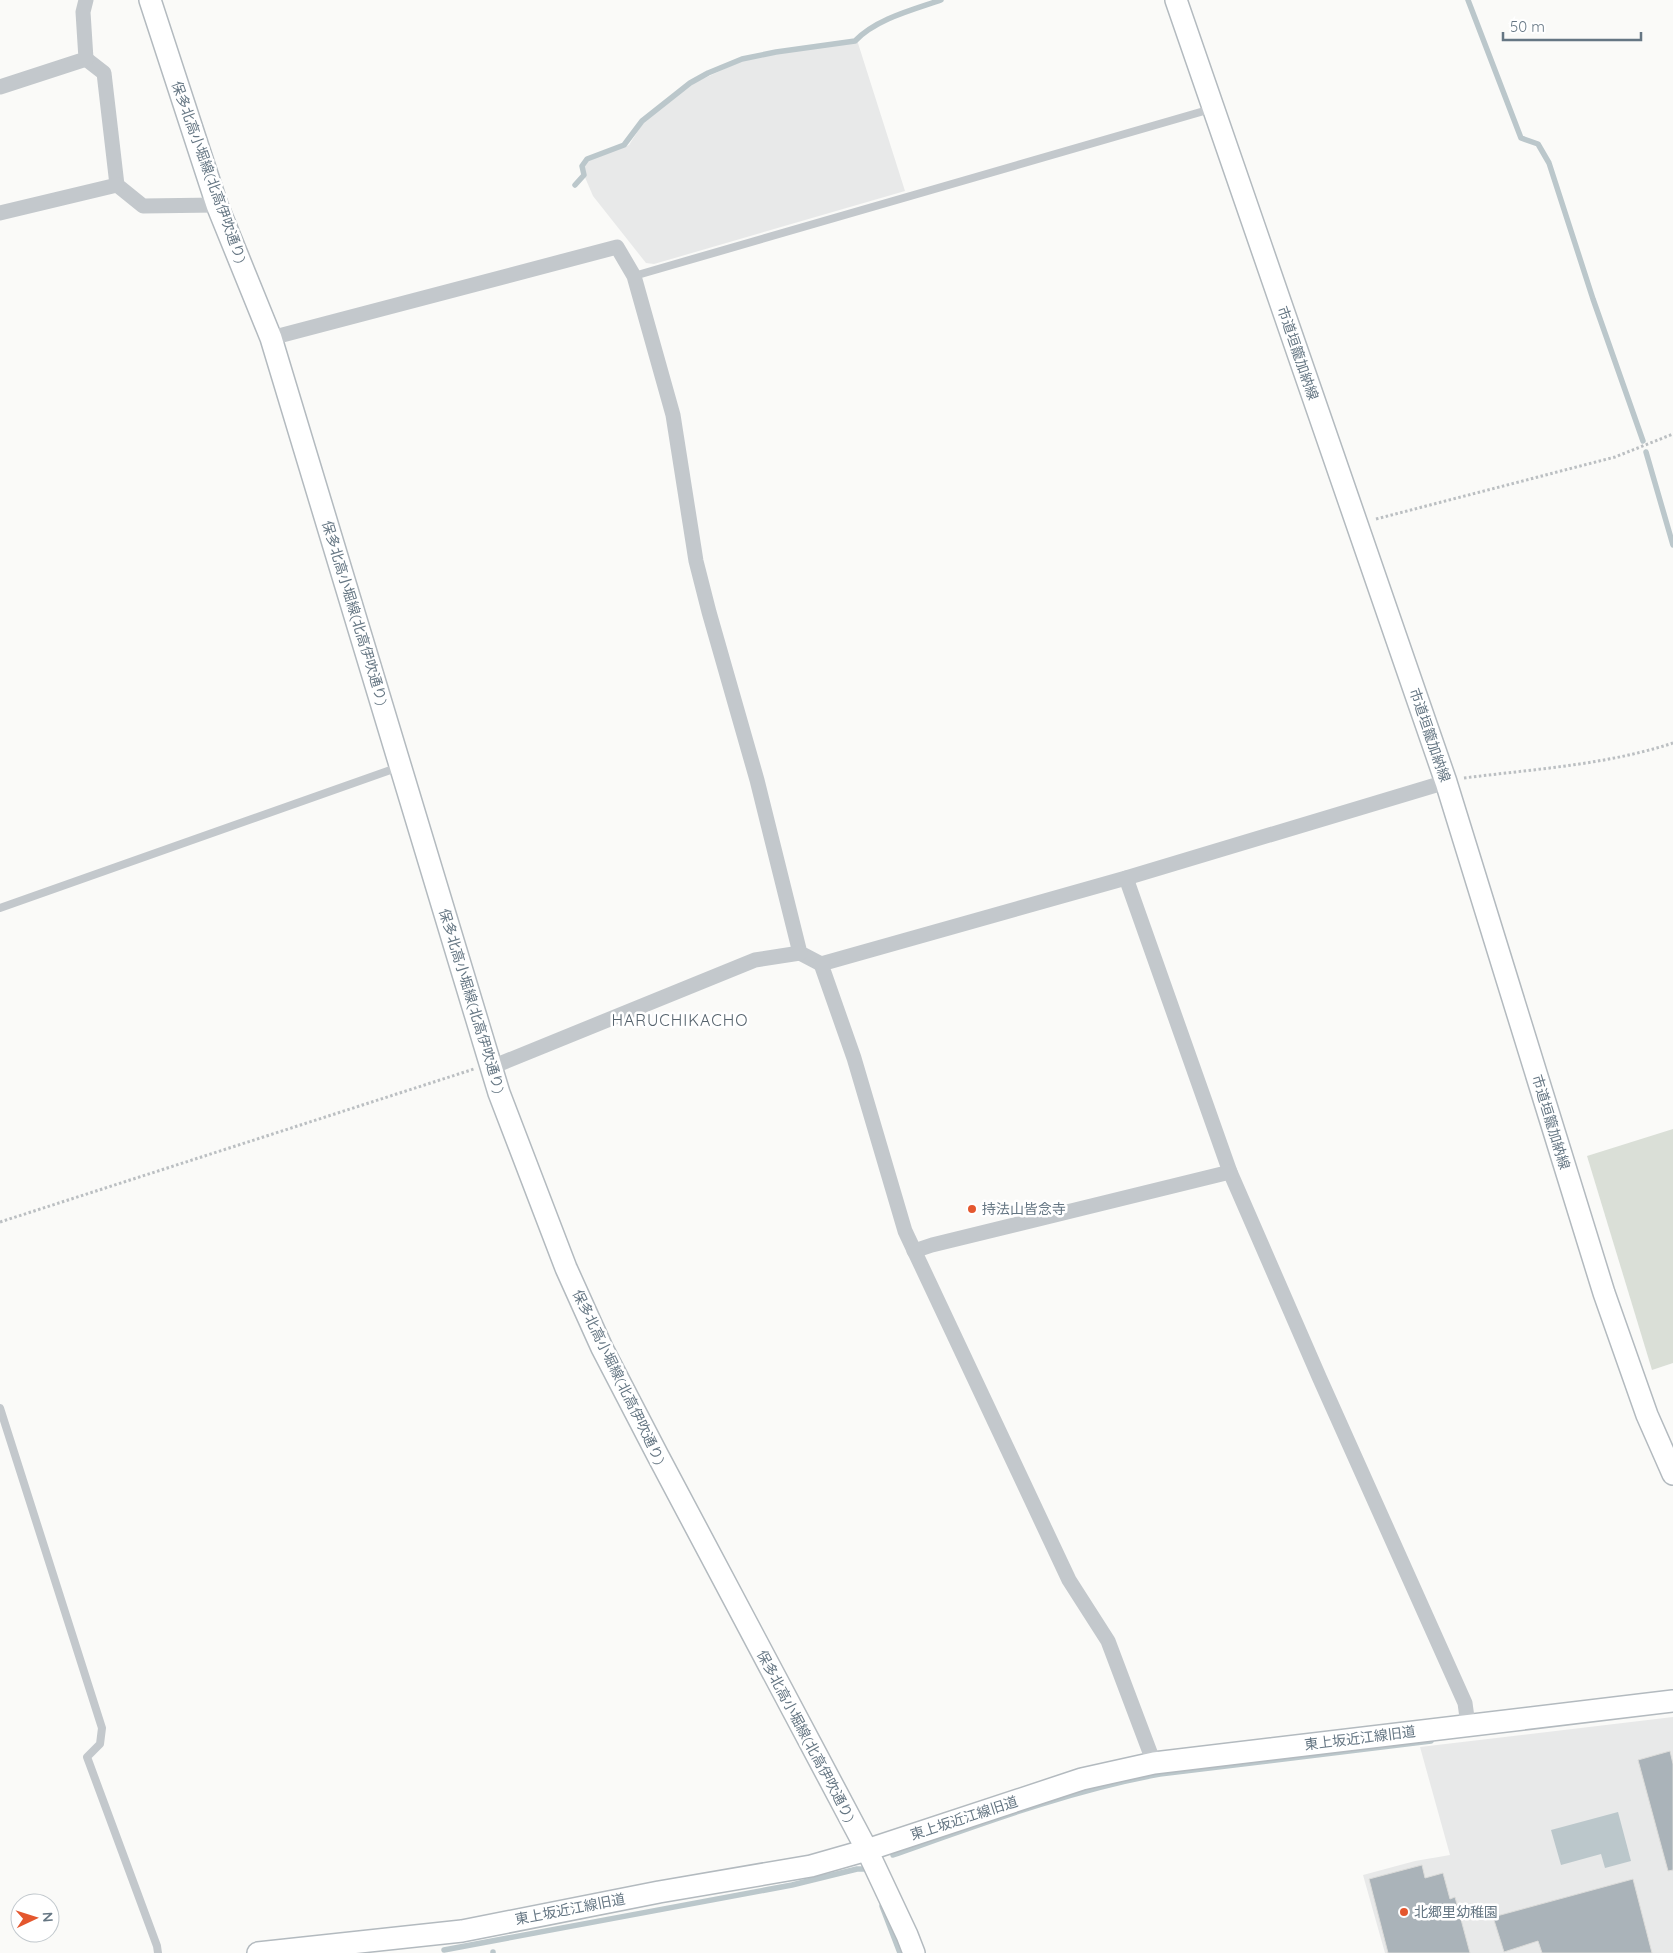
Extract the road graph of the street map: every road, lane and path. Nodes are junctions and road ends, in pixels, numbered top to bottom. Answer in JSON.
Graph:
{"nodes":[{"id":1,"x":86,"y":0,"type":"edge"},
{"id":2,"x":150,"y":0,"type":"edge"},
{"id":3,"x":1176,"y":0,"type":"edge"},
{"id":4,"x":86,"y":60,"type":"junction"},
{"id":5,"x":0,"y":87,"type":"edge"},
{"id":6,"x":1213,"y":108,"type":"junction"},
{"id":7,"x":117,"y":185,"type":"junction"},
{"id":8,"x":217,"y":205,"type":"junction"},
{"id":9,"x":0,"y":213,"type":"edge"},
{"id":10,"x":634,"y":276,"type":"junction"},
{"id":11,"x":271,"y":338,"type":"junction"},
{"id":12,"x":1673,"y":434,"type":"edge"},
{"id":13,"x":1357,"y":524,"type":"junction"},
{"id":14,"x":1673,"y":743,"type":"edge"},
{"id":15,"x":401,"y":766,"type":"junction"},
{"id":16,"x":1446,"y":782,"type":"junction"},
{"id":17,"x":1126,"y":878,"type":"junction"},
{"id":18,"x":0,"y":908,"type":"edge"},
{"id":19,"x":800,"y":953,"type":"junction"},
{"id":20,"x":821,"y":964,"type":"junction"},
{"id":21,"x":492,"y":1068,"type":"junction"},
{"id":22,"x":1230,"y":1172,"type":"junction"},
{"id":23,"x":0,"y":1222,"type":"edge"},
{"id":24,"x":914,"y":1252,"type":"junction"},
{"id":25,"x":0,"y":1408,"type":"edge"},
{"id":26,"x":1673,"y":1474,"type":"edge"},
{"id":27,"x":1673,"y":1701,"type":"edge"},
{"id":28,"x":1468,"y":1725,"type":"junction"},
{"id":29,"x":1154,"y":1763,"type":"junction"},
{"id":30,"x":867,"y":1850,"type":"junction"},
{"id":31,"x":158,"y":1953,"type":"edge"},
{"id":32,"x":258,"y":1953,"type":"edge"},
{"id":33,"x":914,"y":1953,"type":"edge"}],
"edges":[{"from":1,"to":4,"type":"street"},
{"from":2,"to":8,"type":"street","name":"保多北高小堀線(北高伊吹通り)"},
{"from":3,"to":6,"type":"street","name":"市道垣籠加納線"},
{"from":4,"to":5,"type":"street"},
{"from":4,"to":7,"type":"street"},
{"from":6,"to":10,"type":"lane"},
{"from":6,"to":13,"type":"street","name":"市道垣籠加納線"},
{"from":7,"to":8,"type":"street"},
{"from":7,"to":9,"type":"street"},
{"from":8,"to":11,"type":"street","name":"保多北高小堀線(北高伊吹通り)"},
{"from":10,"to":11,"type":"street"},
{"from":10,"to":19,"type":"street"},
{"from":11,"to":15,"type":"street","name":"保多北高小堀線(北高伊吹通り)"},
{"from":12,"to":13,"type":"path"},
{"from":13,"to":16,"type":"street","name":"市道垣籠加納線"},
{"from":14,"to":16,"type":"path"},
{"from":15,"to":18,"type":"lane"},
{"from":15,"to":21,"type":"street","name":"保多北高小堀線(北高伊吹通り)"},
{"from":16,"to":17,"type":"street"},
{"from":16,"to":26,"type":"street","name":"市道垣籠加納線"},
{"from":17,"to":20,"type":"street"},
{"from":17,"to":22,"type":"street"},
{"from":19,"to":20,"type":"street"},
{"from":19,"to":21,"type":"street"},
{"from":20,"to":24,"type":"street"},
{"from":21,"to":23,"type":"path"},
{"from":21,"to":30,"type":"street","name":"保多北高小堀線(北高伊吹通り)"},
{"from":22,"to":24,"type":"street"},
{"from":22,"to":28,"type":"street"},
{"from":24,"to":29,"type":"street"},
{"from":25,"to":31,"type":"lane"},
{"from":27,"to":28,"type":"street","name":"東上坂近江線旧道"},
{"from":28,"to":29,"type":"street","name":"東上坂近江線旧道"},
{"from":29,"to":30,"type":"street","name":"東上坂近江線旧道"},
{"from":30,"to":32,"type":"street","name":"東上坂近江線旧道"},
{"from":30,"to":33,"type":"street","name":"保多北高小堀線(北高伊吹通り)"}]}
